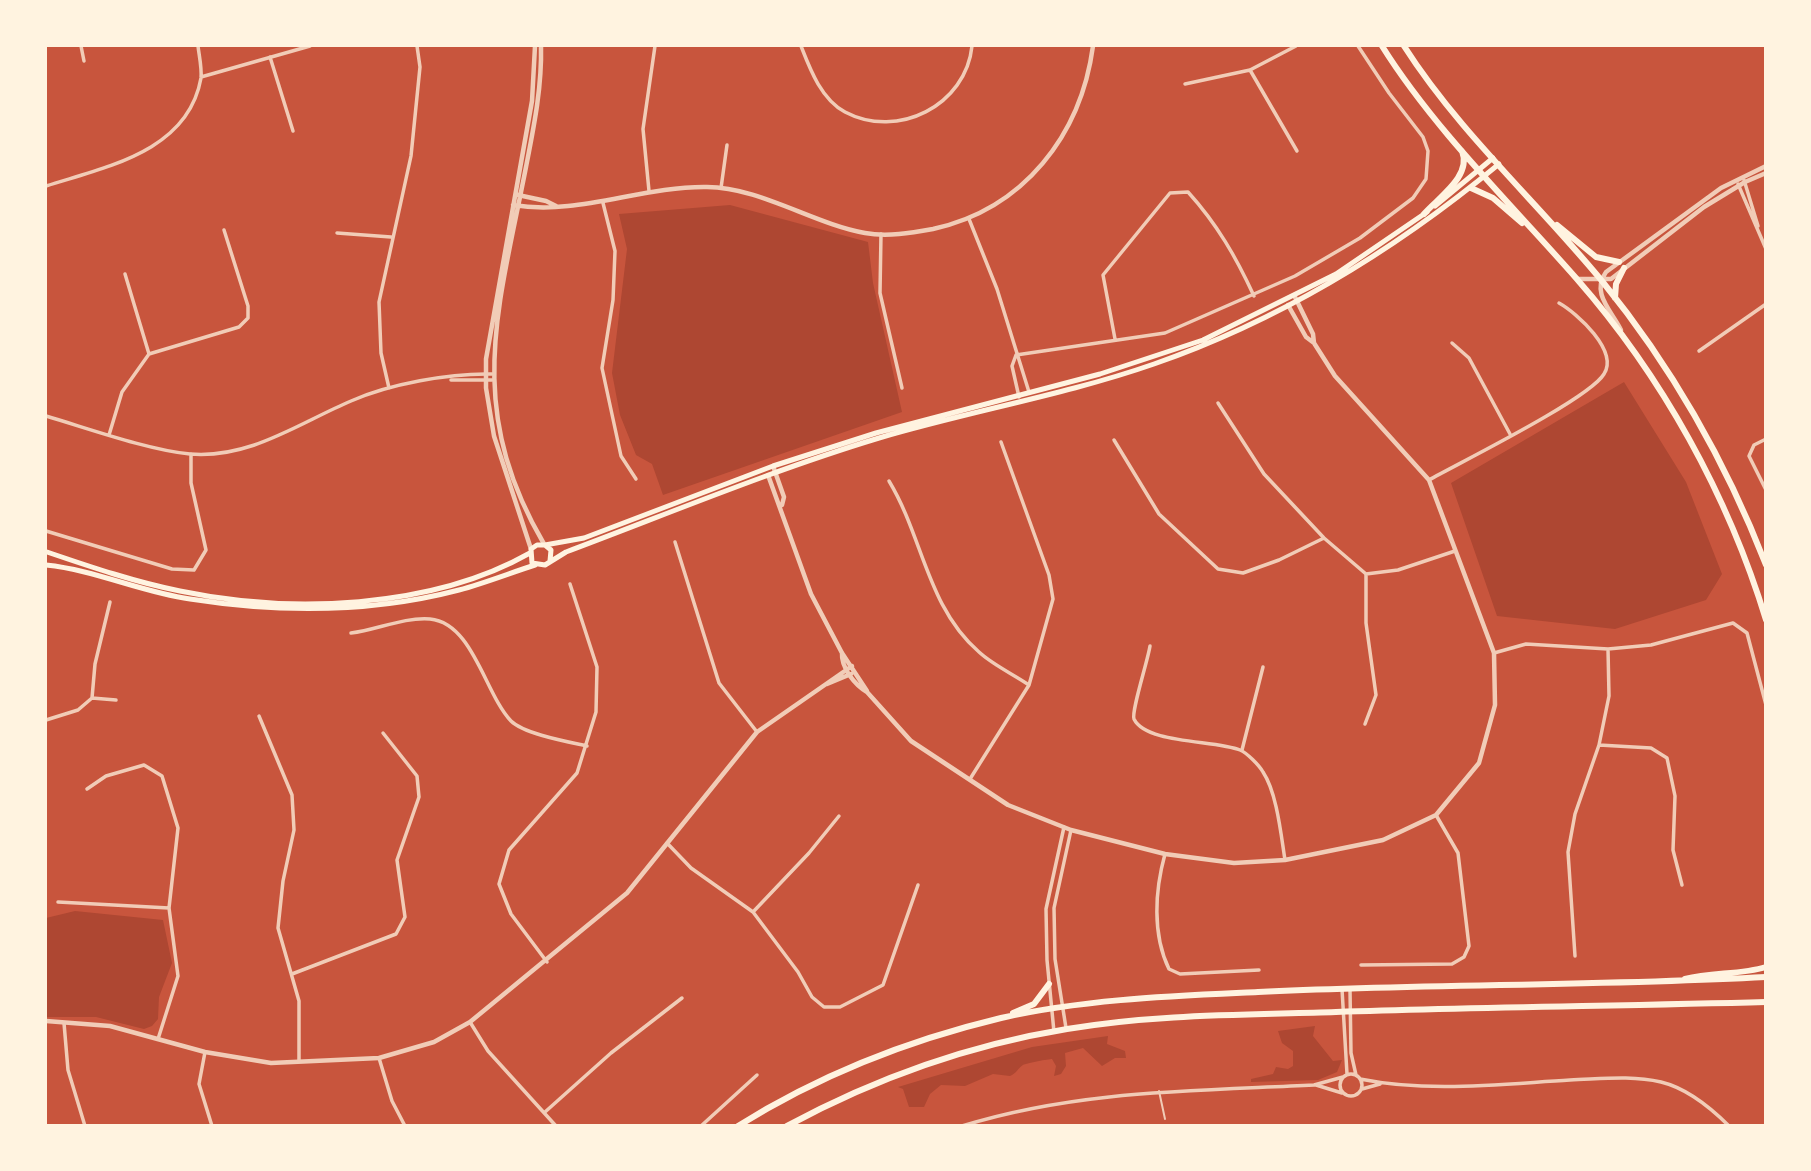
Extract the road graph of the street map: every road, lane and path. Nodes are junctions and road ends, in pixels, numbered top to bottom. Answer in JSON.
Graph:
{"nodes":[{"id":1,"x":81,"y":46,"type":"edge"},
{"id":2,"x":198,"y":46,"type":"edge"},
{"id":3,"x":310,"y":46,"type":"edge"},
{"id":4,"x":417,"y":46,"type":"edge"},
{"id":5,"x":535,"y":46,"type":"edge"},
{"id":6,"x":541,"y":46,"type":"edge"},
{"id":7,"x":655,"y":46,"type":"edge"},
{"id":8,"x":801,"y":46,"type":"edge"},
{"id":9,"x":972,"y":46,"type":"edge"},
{"id":10,"x":1093,"y":46,"type":"edge"},
{"id":11,"x":1296,"y":46,"type":"edge"},
{"id":12,"x":1358,"y":46,"type":"edge"},
{"id":13,"x":1382,"y":46,"type":"edge"},
{"id":14,"x":1404,"y":46,"type":"edge"},
{"id":15,"x":270,"y":57,"type":"junction"},
{"id":16,"x":84,"y":61,"type":"dead end"},
{"id":17,"x":1250,"y":70,"type":"junction"},
{"id":18,"x":201,"y":77,"type":"junction"},
{"id":19,"x":1185,"y":84,"type":"dead end"},
{"id":20,"x":293,"y":131,"type":"dead end"},
{"id":21,"x":1458,"y":143,"type":"junction"},
{"id":22,"x":727,"y":145,"type":"dead end"},
{"id":23,"x":1297,"y":151,"type":"dead end"},
{"id":24,"x":1493,"y":158,"type":"junction"},
{"id":25,"x":1499,"y":164,"type":"junction"},
{"id":26,"x":1766,"y":166,"type":"edge"},
{"id":27,"x":1480,"y":169,"type":"junction"},
{"id":28,"x":1766,"y":173,"type":"edge"},
{"id":29,"x":1485,"y":175,"type":"junction"},
{"id":30,"x":1736,"y":179,"type":"junction"},
{"id":31,"x":1744,"y":179,"type":"junction"},
{"id":32,"x":46,"y":186,"type":"edge"},
{"id":33,"x":1739,"y":186,"type":"junction"},
{"id":34,"x":1471,"y":188,"type":"junction"},
{"id":35,"x":721,"y":189,"type":"junction"},
{"id":36,"x":649,"y":191,"type":"junction"},
{"id":37,"x":517,"y":195,"type":"junction"},
{"id":38,"x":603,"y":203,"type":"junction"},
{"id":39,"x":516,"y":205,"type":"junction"},
{"id":40,"x":557,"y":206,"type":"junction"},
{"id":41,"x":1424,"y":214,"type":"junction"},
{"id":42,"x":1547,"y":218,"type":"junction"},
{"id":43,"x":970,"y":219,"type":"junction"},
{"id":44,"x":224,"y":230,"type":"dead end"},
{"id":45,"x":1758,"y":232,"type":"junction"},
{"id":46,"x":337,"y":233,"type":"dead end"},
{"id":47,"x":881,"y":234,"type":"junction"},
{"id":48,"x":391,"y":237,"type":"junction"},
{"id":49,"x":1766,"y":250,"type":"edge"},
{"id":50,"x":1554,"y":253,"type":"junction"},
{"id":51,"x":1621,"y":265,"type":"junction"},
{"id":52,"x":125,"y":274,"type":"dead end"},
{"id":53,"x":1577,"y":279,"type":"junction"},
{"id":54,"x":1600,"y":280,"type":"junction"},
{"id":55,"x":1254,"y":296,"type":"junction"},
{"id":56,"x":1615,"y":299,"type":"junction"},
{"id":57,"x":1297,"y":300,"type":"junction"},
{"id":58,"x":1559,"y":303,"type":"dead end"},
{"id":59,"x":1288,"y":304,"type":"junction"},
{"id":60,"x":1766,"y":304,"type":"edge"},
{"id":61,"x":1115,"y":339,"type":"junction"},
{"id":62,"x":1626,"y":340,"type":"junction"},
{"id":63,"x":1452,"y":343,"type":"dead end"},
{"id":64,"x":1314,"y":344,"type":"junction"},
{"id":65,"x":1699,"y":351,"type":"dead end"},
{"id":66,"x":149,"y":354,"type":"junction"},
{"id":67,"x":1016,"y":355,"type":"junction"},
{"id":68,"x":489,"y":377,"type":"junction"},
{"id":69,"x":389,"y":387,"type":"junction"},
{"id":70,"x":902,"y":388,"type":"dead end"},
{"id":71,"x":1030,"y":395,"type":"junction"},
{"id":72,"x":1019,"y":398,"type":"junction"},
{"id":73,"x":1218,"y":403,"type":"dead end"},
{"id":74,"x":46,"y":416,"type":"edge"},
{"id":75,"x":1510,"y":434,"type":"junction"},
{"id":76,"x":109,"y":435,"type":"junction"},
{"id":77,"x":1766,"y":439,"type":"edge"},
{"id":78,"x":1114,"y":440,"type":"dead end"},
{"id":79,"x":1001,"y":442,"type":"dead end"},
{"id":80,"x":191,"y":454,"type":"junction"},
{"id":81,"x":774,"y":469,"type":"junction"},
{"id":82,"x":767,"y":472,"type":"junction"},
{"id":83,"x":636,"y":479,"type":"dead end"},
{"id":84,"x":1429,"y":480,"type":"junction"},
{"id":85,"x":889,"y":481,"type":"dead end"},
{"id":86,"x":1766,"y":490,"type":"edge"},
{"id":87,"x":782,"y":506,"type":"junction"},
{"id":88,"x":46,"y":531,"type":"edge"},
{"id":89,"x":1324,"y":538,"type":"junction"},
{"id":90,"x":674,"y":542,"type":"dead end"},
{"id":91,"x":545,"y":545,"type":"junction"},
{"id":92,"x":46,"y":551,"type":"edge"},
{"id":93,"x":530,"y":551,"type":"junction"},
{"id":94,"x":1455,"y":551,"type":"junction"},
{"id":95,"x":550,"y":561,"type":"junction"},
{"id":96,"x":46,"y":564,"type":"edge"},
{"id":97,"x":535,"y":565,"type":"junction"},
{"id":98,"x":1766,"y":565,"type":"edge"},
{"id":99,"x":1366,"y":574,"type":"junction"},
{"id":100,"x":570,"y":583,"type":"dead end"},
{"id":101,"x":110,"y":602,"type":"dead end"},
{"id":102,"x":1766,"y":620,"type":"edge"},
{"id":103,"x":351,"y":633,"type":"dead end"},
{"id":104,"x":1150,"y":646,"type":"dead end"},
{"id":105,"x":1608,"y":649,"type":"junction"},
{"id":106,"x":842,"y":653,"type":"junction"},
{"id":107,"x":1494,"y":653,"type":"junction"},
{"id":108,"x":852,"y":666,"type":"junction"},
{"id":109,"x":1263,"y":667,"type":"dead end"},
{"id":110,"x":856,"y":671,"type":"junction"},
{"id":111,"x":848,"y":672,"type":"junction"},
{"id":112,"x":1029,"y":685,"type":"junction"},
{"id":113,"x":867,"y":692,"type":"junction"},
{"id":114,"x":92,"y":698,"type":"junction"},
{"id":115,"x":116,"y":700,"type":"dead end"},
{"id":116,"x":1766,"y":705,"type":"edge"},
{"id":117,"x":259,"y":716,"type":"dead end"},
{"id":118,"x":46,"y":720,"type":"edge"},
{"id":119,"x":1365,"y":724,"type":"dead end"},
{"id":120,"x":757,"y":732,"type":"junction"},
{"id":121,"x":383,"y":733,"type":"dead end"},
{"id":122,"x":1598,"y":745,"type":"junction"},
{"id":123,"x":587,"y":746,"type":"junction"},
{"id":124,"x":1242,"y":750,"type":"junction"},
{"id":125,"x":969,"y":781,"type":"junction"},
{"id":126,"x":87,"y":789,"type":"dead end"},
{"id":127,"x":1436,"y":815,"type":"junction"},
{"id":128,"x":839,"y":816,"type":"dead end"},
{"id":129,"x":1063,"y":827,"type":"junction"},
{"id":130,"x":1071,"y":830,"type":"junction"},
{"id":131,"x":667,"y":844,"type":"junction"},
{"id":132,"x":1165,"y":854,"type":"junction"},
{"id":133,"x":1285,"y":860,"type":"junction"},
{"id":134,"x":918,"y":885,"type":"dead end"},
{"id":135,"x":1682,"y":885,"type":"dead end"},
{"id":136,"x":58,"y":902,"type":"dead end"},
{"id":137,"x":169,"y":908,"type":"junction"},
{"id":138,"x":752,"y":912,"type":"junction"},
{"id":139,"x":1575,"y":956,"type":"dead end"},
{"id":140,"x":547,"y":962,"type":"junction"},
{"id":141,"x":1361,"y":965,"type":"dead end"},
{"id":142,"x":1766,"y":967,"type":"edge"},
{"id":143,"x":1259,"y":970,"type":"dead end"},
{"id":144,"x":292,"y":974,"type":"junction"},
{"id":145,"x":1766,"y":977,"type":"edge"},
{"id":146,"x":1673,"y":982,"type":"junction"},
{"id":147,"x":1049,"y":984,"type":"junction"},
{"id":148,"x":1346,"y":988,"type":"junction"},
{"id":149,"x":682,"y":998,"type":"dead end"},
{"id":150,"x":1764,"y":1003,"type":"edge"},
{"id":151,"x":1063,"y":1007,"type":"junction"},
{"id":152,"x":1052,"y":1009,"type":"junction"},
{"id":153,"x":1348,"y":1012,"type":"junction"},
{"id":154,"x":1002,"y":1018,"type":"junction"},
{"id":155,"x":46,"y":1021,"type":"edge"},
{"id":156,"x":64,"y":1021,"type":"junction"},
{"id":157,"x":470,"y":1022,"type":"junction"},
{"id":158,"x":1066,"y":1029,"type":"junction"},
{"id":159,"x":1054,"y":1032,"type":"junction"},
{"id":160,"x":158,"y":1039,"type":"junction"},
{"id":161,"x":205,"y":1052,"type":"junction"},
{"id":162,"x":379,"y":1058,"type":"junction"},
{"id":163,"x":299,"y":1063,"type":"junction"},
{"id":164,"x":757,"y":1075,"type":"dead end"},
{"id":165,"x":1356,"y":1075,"type":"junction"},
{"id":166,"x":1345,"y":1076,"type":"junction"},
{"id":167,"x":1360,"y":1079,"type":"junction"},
{"id":168,"x":1382,"y":1083,"type":"junction"},
{"id":169,"x":1314,"y":1085,"type":"junction"},
{"id":170,"x":1362,"y":1089,"type":"junction"},
{"id":171,"x":1159,"y":1091,"type":"junction"},
{"id":172,"x":1343,"y":1094,"type":"junction"},
{"id":173,"x":545,"y":1112,"type":"junction"},
{"id":174,"x":1165,"y":1119,"type":"dead end"},
{"id":175,"x":85,"y":1125,"type":"edge"},
{"id":176,"x":212,"y":1125,"type":"edge"},
{"id":177,"x":405,"y":1125,"type":"edge"},
{"id":178,"x":556,"y":1125,"type":"edge"},
{"id":179,"x":701,"y":1125,"type":"edge"},
{"id":180,"x":738,"y":1125,"type":"edge"},
{"id":181,"x":787,"y":1125,"type":"edge"},
{"id":182,"x":962,"y":1125,"type":"edge"},
{"id":183,"x":1729,"y":1125,"type":"edge"}],
"edges":[{"from":1,"to":16,"type":"street"},
{"from":2,"to":18,"type":"street"},
{"from":3,"to":15,"type":"street"},
{"from":4,"to":48,"type":"street"},
{"from":5,"to":37,"type":"street"},
{"from":6,"to":37,"type":"street"},
{"from":7,"to":36,"type":"street"},
{"from":8,"to":9,"type":"street"},
{"from":10,"to":43,"type":"street"},
{"from":11,"to":17,"type":"street"},
{"from":12,"to":55,"type":"street"},
{"from":13,"to":21,"type":"main road"},
{"from":14,"to":24,"type":"main road"},
{"from":15,"to":18,"type":"street"},
{"from":15,"to":20,"type":"street"},
{"from":17,"to":19,"type":"street"},
{"from":17,"to":23,"type":"street"},
{"from":18,"to":32,"type":"street"},
{"from":21,"to":27,"type":"main road"},
{"from":21,"to":41,"type":"main road"},
{"from":22,"to":35,"type":"street"},
{"from":24,"to":25,"type":"main road"},
{"from":24,"to":27,"type":"main road"},
{"from":25,"to":29,"type":"main road"},
{"from":25,"to":42,"type":"main road"},
{"from":26,"to":31,"type":"street"},
{"from":27,"to":29,"type":"main road"},
{"from":27,"to":41,"type":"main road"},
{"from":28,"to":31,"type":"street"},
{"from":29,"to":34,"type":"main road"},
{"from":29,"to":50,"type":"main road"},
{"from":30,"to":31,"type":"street"},
{"from":30,"to":33,"type":"street"},
{"from":30,"to":51,"type":"street"},
{"from":31,"to":33,"type":"street"},
{"from":31,"to":45,"type":"street"},
{"from":33,"to":45,"type":"street"},
{"from":33,"to":51,"type":"street"},
{"from":34,"to":50,"type":"main road"},
{"from":34,"to":57,"type":"main road"},
{"from":35,"to":36,"type":"street"},
{"from":35,"to":47,"type":"street"},
{"from":36,"to":38,"type":"street"},
{"from":37,"to":39,"type":"street"},
{"from":37,"to":40,"type":"street"},
{"from":38,"to":40,"type":"street"},
{"from":38,"to":83,"type":"street"},
{"from":39,"to":40,"type":"street"},
{"from":39,"to":68,"type":"street"},
{"from":41,"to":57,"type":"main road"},
{"from":42,"to":51,"type":"main road"},
{"from":42,"to":54,"type":"main road"},
{"from":43,"to":47,"type":"street"},
{"from":43,"to":67,"type":"street"},
{"from":44,"to":66,"type":"street"},
{"from":45,"to":49,"type":"street"},
{"from":46,"to":48,"type":"street"},
{"from":47,"to":70,"type":"street"},
{"from":48,"to":69,"type":"street"},
{"from":50,"to":53,"type":"main road"},
{"from":51,"to":54,"type":"street"},
{"from":51,"to":56,"type":"main road"},
{"from":52,"to":66,"type":"street"},
{"from":53,"to":54,"type":"street"},
{"from":53,"to":62,"type":"main road"},
{"from":54,"to":56,"type":"main road"},
{"from":54,"to":62,"type":"street"},
{"from":55,"to":61,"type":"street"},
{"from":55,"to":61,"type":"street"},
{"from":56,"to":98,"type":"main road"},
{"from":57,"to":59,"type":"main road"},
{"from":57,"to":64,"type":"street"},
{"from":58,"to":75,"type":"street"},
{"from":59,"to":64,"type":"street"},
{"from":59,"to":71,"type":"main road"},
{"from":60,"to":65,"type":"street"},
{"from":61,"to":67,"type":"street"},
{"from":62,"to":102,"type":"main road"},
{"from":63,"to":75,"type":"street"},
{"from":64,"to":84,"type":"street"},
{"from":66,"to":76,"type":"street"},
{"from":67,"to":71,"type":"street"},
{"from":67,"to":72,"type":"street"},
{"from":68,"to":69,"type":"street"},
{"from":68,"to":91,"type":"street"},
{"from":68,"to":93,"type":"street"},
{"from":69,"to":80,"type":"street"},
{"from":71,"to":72,"type":"main road"},
{"from":72,"to":81,"type":"main road"},
{"from":73,"to":89,"type":"street"},
{"from":74,"to":76,"type":"street"},
{"from":75,"to":84,"type":"street"},
{"from":76,"to":80,"type":"street"},
{"from":77,"to":86,"type":"street"},
{"from":78,"to":89,"type":"street"},
{"from":79,"to":112,"type":"street"},
{"from":80,"to":88,"type":"street"},
{"from":81,"to":82,"type":"main road"},
{"from":81,"to":87,"type":"street"},
{"from":82,"to":87,"type":"street"},
{"from":82,"to":91,"type":"main road"},
{"from":82,"to":95,"type":"main road"},
{"from":84,"to":94,"type":"street"},
{"from":85,"to":112,"type":"street"},
{"from":87,"to":106,"type":"street"},
{"from":89,"to":99,"type":"street"},
{"from":90,"to":120,"type":"street"},
{"from":91,"to":93,"type":"main road"},
{"from":91,"to":95,"type":"main road"},
{"from":92,"to":93,"type":"main road"},
{"from":92,"to":96,"type":"main road"},
{"from":93,"to":97,"type":"main road"},
{"from":94,"to":99,"type":"street"},
{"from":94,"to":107,"type":"street"},
{"from":95,"to":97,"type":"main road"},
{"from":96,"to":97,"type":"main road"},
{"from":99,"to":119,"type":"street"},
{"from":100,"to":123,"type":"street"},
{"from":101,"to":114,"type":"street"},
{"from":103,"to":123,"type":"street"},
{"from":104,"to":124,"type":"street"},
{"from":105,"to":107,"type":"street"},
{"from":105,"to":116,"type":"street"},
{"from":105,"to":122,"type":"street"},
{"from":106,"to":108,"type":"street"},
{"from":106,"to":111,"type":"street"},
{"from":107,"to":127,"type":"street"},
{"from":108,"to":110,"type":"street"},
{"from":108,"to":111,"type":"street"},
{"from":109,"to":124,"type":"street"},
{"from":110,"to":111,"type":"street"},
{"from":110,"to":113,"type":"street"},
{"from":111,"to":113,"type":"street"},
{"from":111,"to":120,"type":"street"},
{"from":112,"to":125,"type":"street"},
{"from":113,"to":125,"type":"street"},
{"from":114,"to":115,"type":"street"},
{"from":114,"to":118,"type":"street"},
{"from":117,"to":144,"type":"street"},
{"from":120,"to":131,"type":"street"},
{"from":121,"to":144,"type":"street"},
{"from":122,"to":135,"type":"street"},
{"from":122,"to":139,"type":"street"},
{"from":123,"to":140,"type":"street"},
{"from":124,"to":133,"type":"street"},
{"from":125,"to":129,"type":"street"},
{"from":126,"to":137,"type":"street"},
{"from":127,"to":133,"type":"street"},
{"from":127,"to":141,"type":"street"},
{"from":128,"to":138,"type":"street"},
{"from":129,"to":130,"type":"street"},
{"from":129,"to":147,"type":"street"},
{"from":130,"to":132,"type":"street"},
{"from":130,"to":151,"type":"street"},
{"from":131,"to":138,"type":"street"},
{"from":131,"to":140,"type":"street"},
{"from":132,"to":133,"type":"street"},
{"from":132,"to":143,"type":"street"},
{"from":134,"to":138,"type":"street"},
{"from":136,"to":137,"type":"street"},
{"from":137,"to":160,"type":"street"},
{"from":140,"to":157,"type":"street"},
{"from":142,"to":146,"type":"main road"},
{"from":144,"to":163,"type":"street"},
{"from":145,"to":146,"type":"main road"},
{"from":146,"to":148,"type":"main road"},
{"from":147,"to":152,"type":"street"},
{"from":147,"to":154,"type":"main road"},
{"from":148,"to":151,"type":"main road"},
{"from":148,"to":153,"type":"street"},
{"from":148,"to":153,"type":"street"},
{"from":149,"to":173,"type":"street"},
{"from":150,"to":153,"type":"main road"},
{"from":151,"to":152,"type":"main road"},
{"from":151,"to":158,"type":"street"},
{"from":152,"to":154,"type":"main road"},
{"from":152,"to":159,"type":"street"},
{"from":153,"to":158,"type":"main road"},
{"from":153,"to":165,"type":"street"},
{"from":153,"to":166,"type":"street"},
{"from":154,"to":180,"type":"main road"},
{"from":155,"to":156,"type":"street"},
{"from":156,"to":160,"type":"street"},
{"from":156,"to":175,"type":"street"},
{"from":157,"to":162,"type":"street"},
{"from":157,"to":173,"type":"street"},
{"from":158,"to":159,"type":"main road"},
{"from":159,"to":181,"type":"main road"},
{"from":160,"to":161,"type":"street"},
{"from":161,"to":163,"type":"street"},
{"from":161,"to":176,"type":"street"},
{"from":162,"to":163,"type":"street"},
{"from":162,"to":177,"type":"street"},
{"from":164,"to":179,"type":"street"},
{"from":165,"to":166,"type":"street"},
{"from":165,"to":167,"type":"street"},
{"from":166,"to":169,"type":"street"},
{"from":166,"to":172,"type":"street"},
{"from":167,"to":168,"type":"street"},
{"from":167,"to":170,"type":"street"},
{"from":168,"to":170,"type":"street"},
{"from":168,"to":183,"type":"street"},
{"from":169,"to":171,"type":"street"},
{"from":169,"to":172,"type":"street"},
{"from":170,"to":172,"type":"street"},
{"from":171,"to":174,"type":"lane"},
{"from":171,"to":182,"type":"street"},
{"from":173,"to":178,"type":"street"}]}
